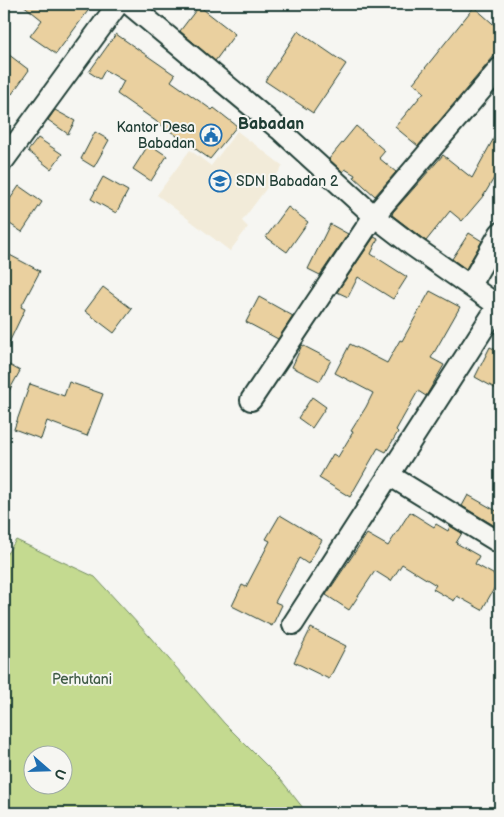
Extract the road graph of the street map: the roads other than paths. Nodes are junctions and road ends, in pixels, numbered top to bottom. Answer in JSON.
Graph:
{"nodes":[{"id":1,"x":118,"y":4,"type":"edge"},
{"id":2,"x":129,"y":4,"type":"edge"},
{"id":3,"x":500,"y":68,"type":"edge"},
{"id":4,"x":4,"y":160,"type":"edge"},
{"id":5,"x":374,"y":216,"type":"junction"},
{"id":6,"x":500,"y":233,"type":"edge"},
{"id":7,"x":470,"y":285,"type":"junction"},
{"id":8,"x":499,"y":307,"type":"edge"},
{"id":9,"x":251,"y":400,"type":"dead end"},
{"id":10,"x":389,"y":474,"type":"junction"},
{"id":11,"x":500,"y":543,"type":"edge"},
{"id":12,"x":293,"y":624,"type":"dead end"}],
"edges":[{"from":1,"to":4,"type":"street"},
{"from":2,"to":5,"type":"street"},
{"from":3,"to":5,"type":"street"},
{"from":5,"to":7,"type":"street"},
{"from":5,"to":9,"type":"street"},
{"from":6,"to":7,"type":"street"},
{"from":7,"to":8,"type":"street"},
{"from":8,"to":10,"type":"street"},
{"from":10,"to":11,"type":"street"},
{"from":10,"to":12,"type":"street"}]}
